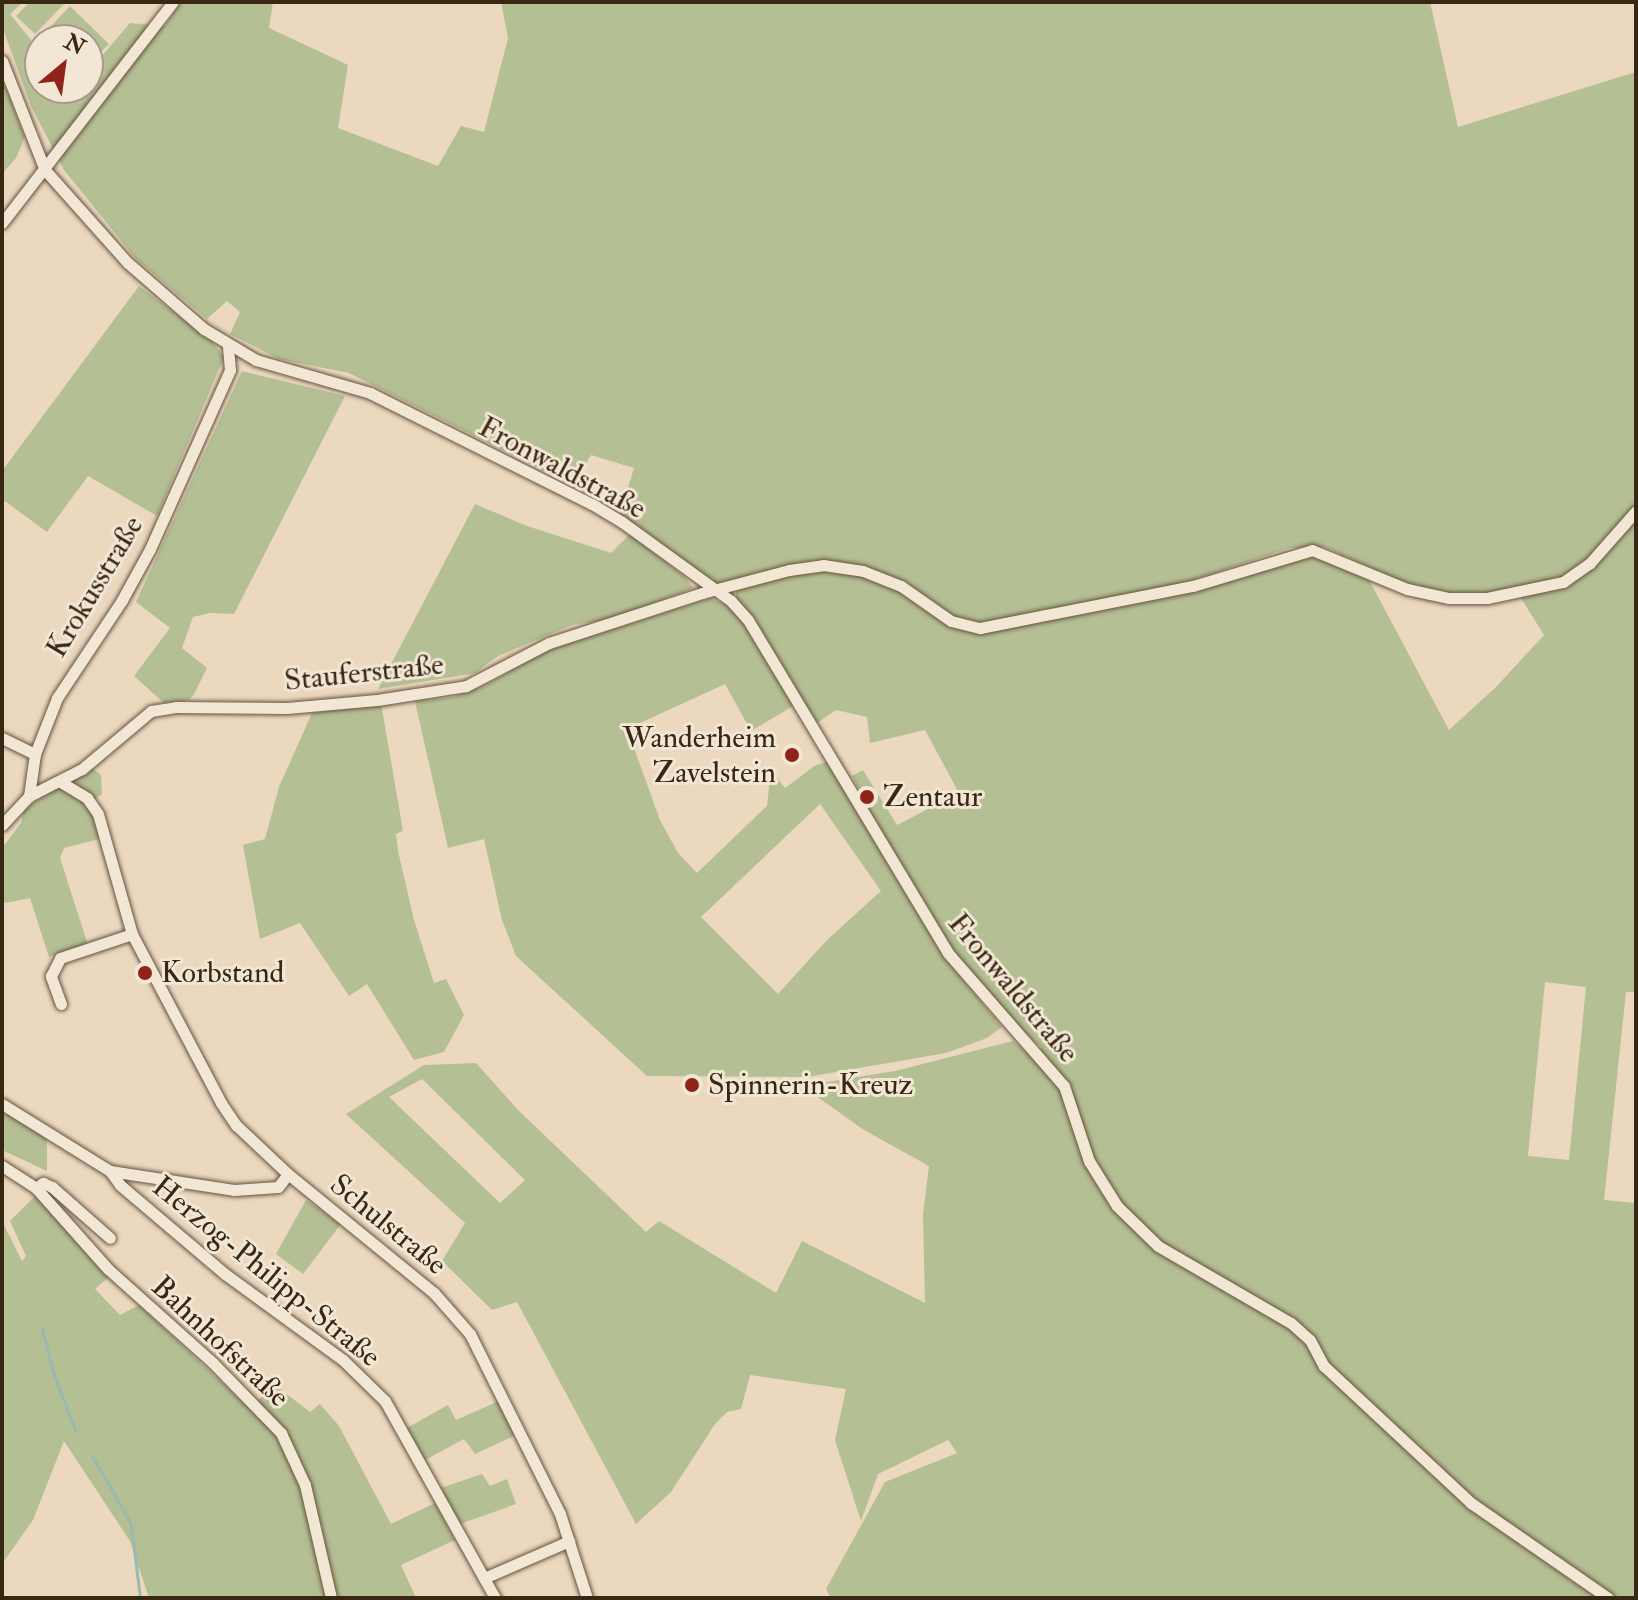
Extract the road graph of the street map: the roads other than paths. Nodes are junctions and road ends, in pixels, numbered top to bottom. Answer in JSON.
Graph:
{"nodes":[{"id":1,"x":173,"y":2,"type":"edge"},
{"id":2,"x":2,"y":61,"type":"edge"},
{"id":3,"x":45,"y":170,"type":"junction"},
{"id":4,"x":2,"y":223,"type":"edge"},
{"id":5,"x":228,"y":345,"type":"junction"},
{"id":6,"x":256,"y":360,"type":"junction"},
{"id":7,"x":230,"y":370,"type":"junction"},
{"id":8,"x":1636,"y":511,"type":"edge"},
{"id":9,"x":714,"y":590,"type":"junction"},
{"id":10,"x":2,"y":738,"type":"edge"},
{"id":11,"x":35,"y":754,"type":"junction"},
{"id":12,"x":59,"y":781,"type":"junction"},
{"id":13,"x":29,"y":796,"type":"junction"},
{"id":14,"x":2,"y":825,"type":"edge"},
{"id":15,"x":132,"y":934,"type":"junction"},
{"id":16,"x":61,"y":1004,"type":"dead end"},
{"id":17,"x":2,"y":1104,"type":"edge"},
{"id":18,"x":2,"y":1166,"type":"edge"},
{"id":19,"x":110,"y":1171,"type":"junction"},
{"id":20,"x":288,"y":1174,"type":"junction"},
{"id":21,"x":36,"y":1188,"type":"junction"},
{"id":22,"x":110,"y":1238,"type":"dead end"},
{"id":23,"x":569,"y":1541,"type":"junction"},
{"id":24,"x":484,"y":1578,"type":"junction"},
{"id":25,"x":331,"y":1598,"type":"edge"},
{"id":26,"x":495,"y":1598,"type":"edge"},
{"id":27,"x":587,"y":1598,"type":"edge"},
{"id":28,"x":1608,"y":1598,"type":"edge"}],
"edges":[{"from":1,"to":3,"type":"street"},
{"from":2,"to":3,"type":"street"},
{"from":3,"to":4,"type":"street"},
{"from":3,"to":5,"type":"street","name":"Fronwaldstraße"},
{"from":5,"to":6,"type":"street","name":"Fronwaldstraße"},
{"from":5,"to":7,"type":"street","name":"Krokusstraße"},
{"from":6,"to":7,"type":"street"},
{"from":6,"to":9,"type":"street","name":"Fronwaldstraße"},
{"from":7,"to":11,"type":"street","name":"Krokusstraße"},
{"from":8,"to":9,"type":"street","name":"Stauferstraße"},
{"from":9,"to":12,"type":"street","name":"Stauferstraße"},
{"from":9,"to":28,"type":"street","name":"Fronwaldstraße"},
{"from":10,"to":11,"type":"street"},
{"from":11,"to":13,"type":"street","name":"Krokusstraße"},
{"from":12,"to":13,"type":"street","name":"Stauferstraße"},
{"from":12,"to":15,"type":"street"},
{"from":13,"to":14,"type":"street"},
{"from":15,"to":16,"type":"street"},
{"from":15,"to":20,"type":"street"},
{"from":17,"to":19,"type":"street","name":"Schulstraße"},
{"from":18,"to":21,"type":"street","name":"Bahnhofstraße"},
{"from":19,"to":20,"type":"street","name":"Schulstraße"},
{"from":19,"to":24,"type":"street","name":"Herzog-Philipp-Straße"},
{"from":20,"to":23,"type":"street","name":"Schulstraße"},
{"from":21,"to":22,"type":"street"},
{"from":21,"to":25,"type":"street","name":"Bahnhofstraße"},
{"from":23,"to":24,"type":"street"},
{"from":23,"to":27,"type":"street","name":"Schulstraße"},
{"from":24,"to":26,"type":"street","name":"Herzog-Philipp-Straße"}]}
